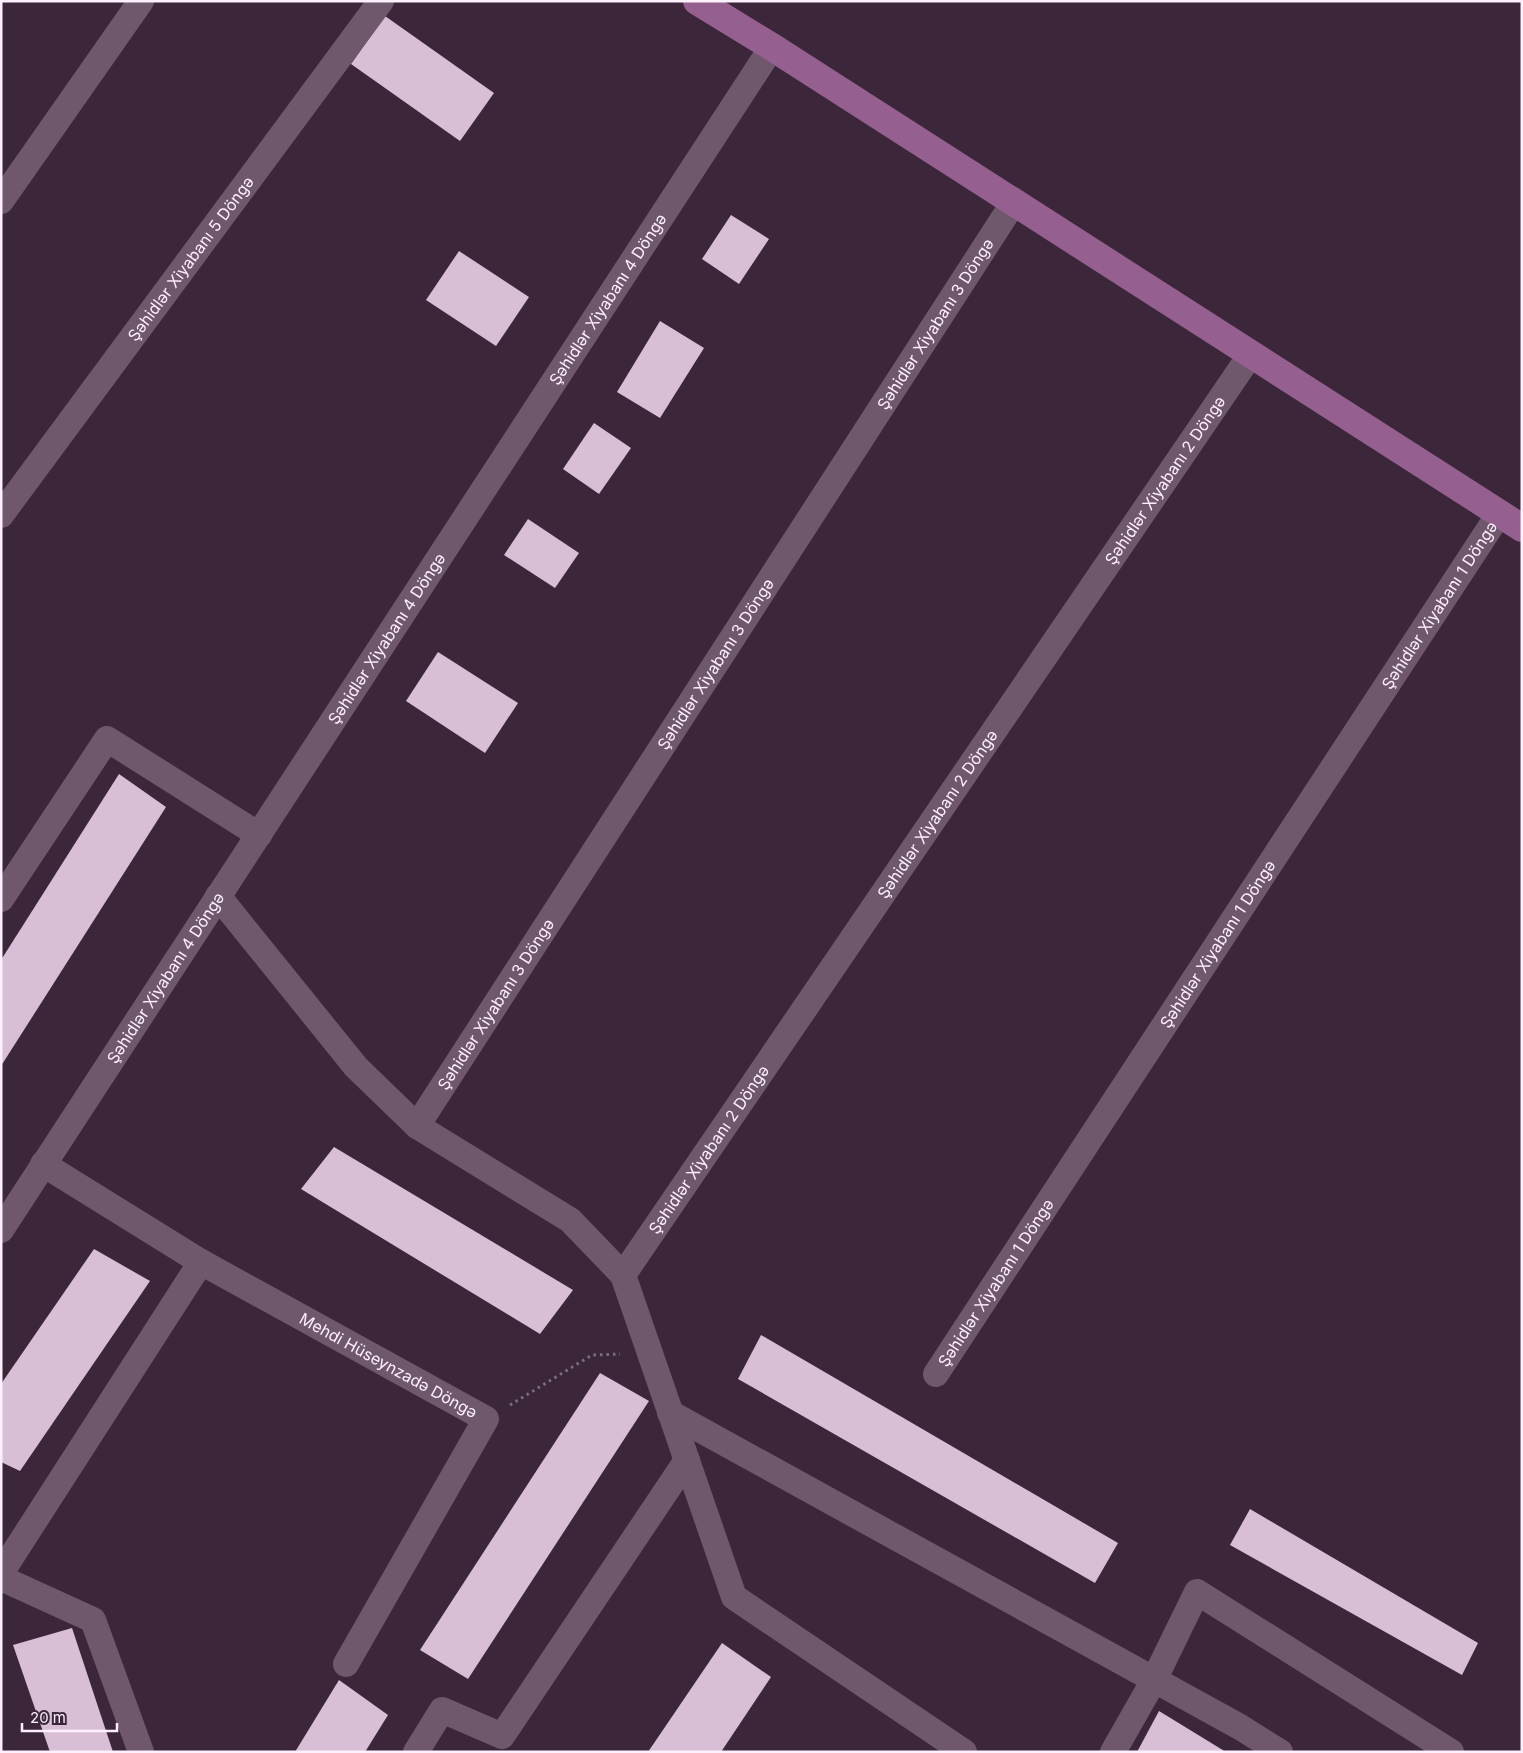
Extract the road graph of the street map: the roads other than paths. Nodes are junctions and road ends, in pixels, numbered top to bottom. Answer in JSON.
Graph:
{"nodes":[{"id":1,"x":141,"y":1,"type":"edge"},
{"id":2,"x":380,"y":1,"type":"edge"},
{"id":3,"x":697,"y":1,"type":"edge"},
{"id":4,"x":772,"y":47,"type":"junction"},
{"id":5,"x":1,"y":201,"type":"edge"},
{"id":6,"x":1014,"y":202,"type":"junction"},
{"id":7,"x":1251,"y":354,"type":"junction"},
{"id":8,"x":1499,"y":514,"type":"junction"},
{"id":9,"x":1,"y":516,"type":"edge"},
{"id":10,"x":1522,"y":528,"type":"edge"},
{"id":11,"x":259,"y":836,"type":"junction"},
{"id":12,"x":218,"y":896,"type":"junction"},
{"id":13,"x":1,"y":899,"type":"edge"},
{"id":14,"x":417,"y":1126,"type":"junction"},
{"id":15,"x":43,"y":1164,"type":"junction"},
{"id":16,"x":6,"y":1213,"type":"edge"},
{"id":17,"x":201,"y":1262,"type":"junction"},
{"id":18,"x":623,"y":1276,"type":"junction"},
{"id":19,"x":936,"y":1374,"type":"dead end"},
{"id":20,"x":670,"y":1413,"type":"junction"},
{"id":21,"x":687,"y":1460,"type":"junction"},
{"id":22,"x":1,"y":1573,"type":"edge"},
{"id":23,"x":1,"y":1578,"type":"edge"},
{"id":24,"x":346,"y":1664,"type":"dead end"},
{"id":25,"x":1154,"y":1680,"type":"junction"},
{"id":26,"x":497,"y":1744,"type":"edge"},
{"id":27,"x":141,"y":1752,"type":"edge"},
{"id":28,"x":416,"y":1752,"type":"edge"},
{"id":29,"x":964,"y":1752,"type":"edge"},
{"id":30,"x":1113,"y":1752,"type":"edge"},
{"id":31,"x":1280,"y":1752,"type":"edge"},
{"id":32,"x":1451,"y":1752,"type":"edge"}],
"edges":[{"from":1,"to":5,"type":"street"},
{"from":2,"to":9,"type":"street","name":"Şəhidlər Xiyabanı 5 Döngə"},
{"from":3,"to":4,"type":"main road"},
{"from":4,"to":6,"type":"main road"},
{"from":4,"to":11,"type":"street","name":"Şəhidlər Xiyabanı 4 Döngə"},
{"from":6,"to":7,"type":"main road"},
{"from":6,"to":14,"type":"street","name":"Şəhidlər Xiyabanı 3 Döngə"},
{"from":7,"to":8,"type":"main road"},
{"from":7,"to":18,"type":"street","name":"Şəhidlər Xiyabanı 2 Döngə"},
{"from":8,"to":10,"type":"main road"},
{"from":8,"to":19,"type":"street","name":"Şəhidlər Xiyabanı 1 Döngə"},
{"from":11,"to":12,"type":"street","name":"Şəhidlər Xiyabanı 4 Döngə"},
{"from":11,"to":13,"type":"street"},
{"from":12,"to":14,"type":"street"},
{"from":12,"to":15,"type":"street","name":"Şəhidlər Xiyabanı 4 Döngə"},
{"from":14,"to":18,"type":"street"},
{"from":15,"to":16,"type":"street","name":"Şəhidlər Xiyabanı 4 Döngə"},
{"from":15,"to":17,"type":"street","name":"Mehdi Hüseynzadə Döngə"},
{"from":17,"to":22,"type":"street"},
{"from":17,"to":24,"type":"street","name":"Mehdi Hüseynzadə Döngə"},
{"from":18,"to":20,"type":"street"},
{"from":20,"to":21,"type":"street"},
{"from":20,"to":25,"type":"street"},
{"from":21,"to":26,"type":"street"},
{"from":21,"to":29,"type":"street"},
{"from":23,"to":27,"type":"street"},
{"from":25,"to":30,"type":"street"},
{"from":25,"to":31,"type":"street"},
{"from":25,"to":32,"type":"street"},
{"from":26,"to":28,"type":"street"}]}
